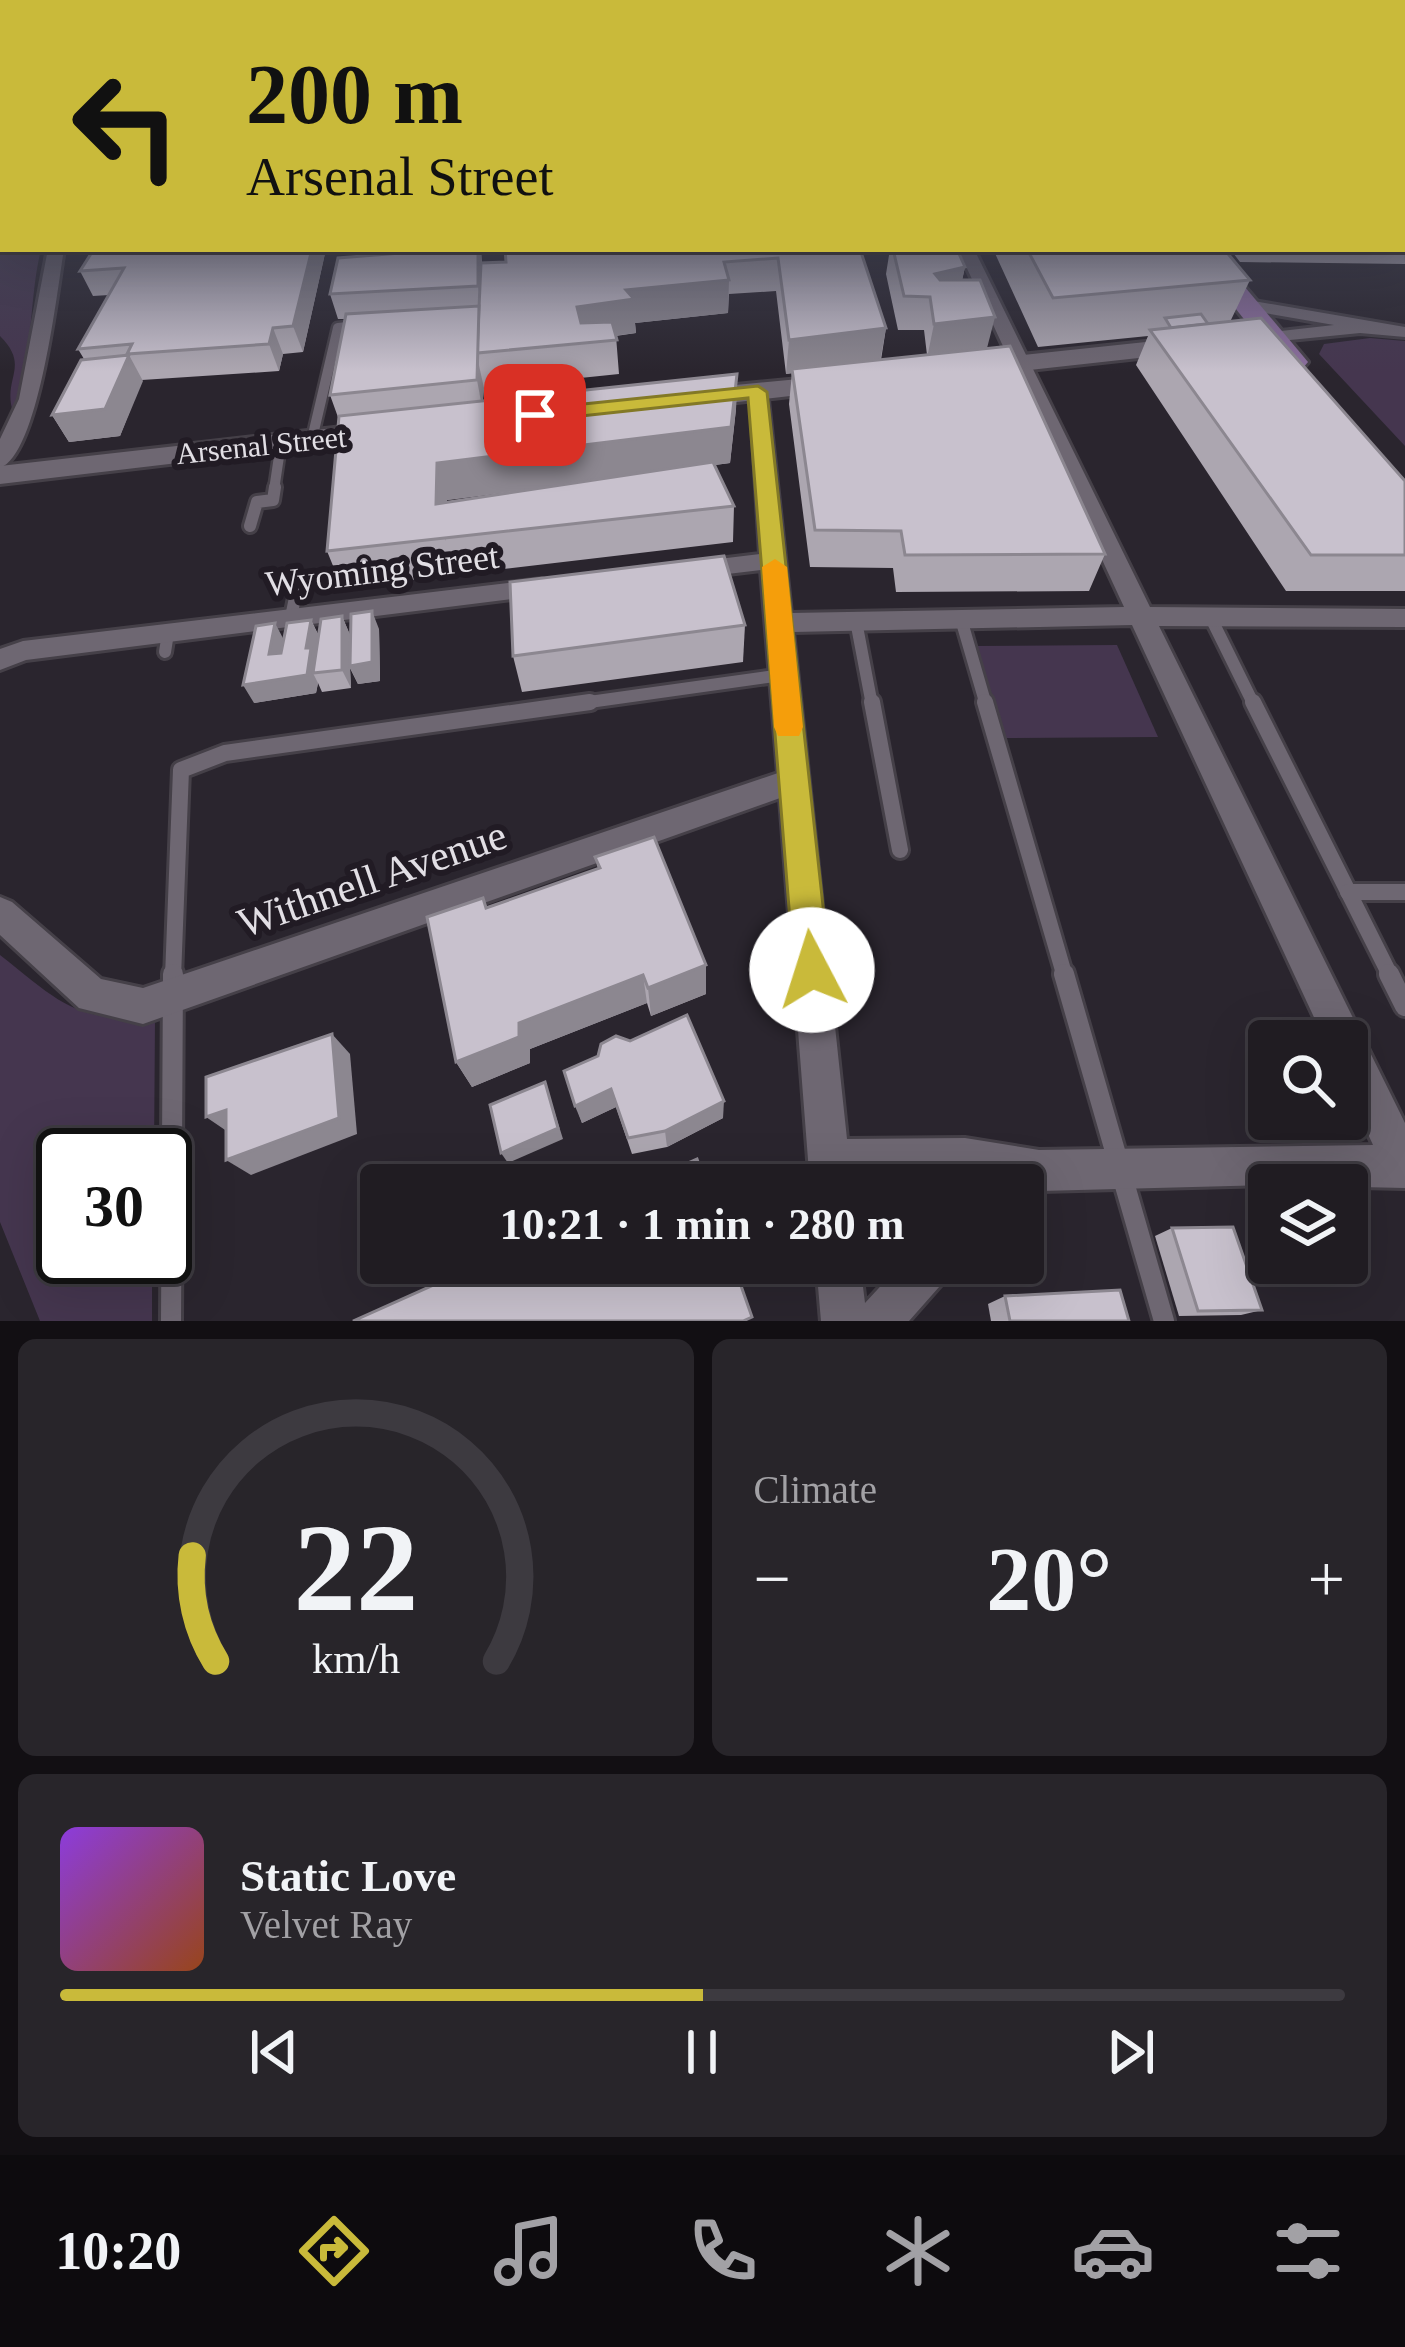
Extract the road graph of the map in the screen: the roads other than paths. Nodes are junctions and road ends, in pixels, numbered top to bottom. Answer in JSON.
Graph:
{"nodes":[{"id":1,"x":55,"y":252,"type":"edge"},
{"id":2,"x":967,"y":252,"type":"edge"},
{"id":3,"x":1202,"y":252,"type":"edge"},
{"id":4,"x":1242,"y":304,"type":"junction"},
{"id":5,"x":363,"y":326,"type":"edge"},
{"id":6,"x":1381,"y":328,"type":"junction"},
{"id":7,"x":1405,"y":332,"type":"edge"},
{"id":8,"x":1247,"y":339,"type":"junction"},
{"id":9,"x":1018,"y":364,"type":"junction"},
{"id":10,"x":947,"y":371,"type":"edge"},
{"id":11,"x":876,"y":379,"type":"edge"},
{"id":12,"x":1313,"y":386,"type":"edge"},
{"id":13,"x":758,"y":392,"type":"junction"},
{"id":14,"x":664,"y":401,"type":"edge"},
{"id":15,"x":406,"y":429,"type":"edge"},
{"id":16,"x":312,"y":439,"type":"junction"},
{"id":17,"x":281,"y":442,"type":"junction"},
{"id":18,"x":0,"y":462,"type":"edge"},
{"id":19,"x":0,"y":475,"type":"edge"},
{"id":20,"x":250,"y":526,"type":"dead end"},
{"id":21,"x":774,"y":560,"type":"junction"},
{"id":22,"x":659,"y":574,"type":"edge"},
{"id":23,"x":567,"y":585,"type":"edge"},
{"id":24,"x":1145,"y":616,"type":"junction"},
{"id":25,"x":1210,"y":616,"type":"junction"},
{"id":26,"x":1405,"y":618,"type":"edge"},
{"id":27,"x":962,"y":619,"type":"junction"},
{"id":28,"x":856,"y":621,"type":"junction"},
{"id":29,"x":778,"y":622,"type":"junction"},
{"id":30,"x":0,"y":660,"type":"edge"},
{"id":31,"x":782,"y":675,"type":"junction"},
{"id":32,"x":795,"y":780,"type":"junction"},
{"id":33,"x":899,"y":850,"type":"dead end"},
{"id":34,"x":1348,"y":892,"type":"junction"},
{"id":35,"x":1405,"y":892,"type":"edge"},
{"id":36,"x":0,"y":914,"type":"edge"},
{"id":37,"x":172,"y":996,"type":"junction"},
{"id":38,"x":1405,"y":1006,"type":"edge"},
{"id":39,"x":1334,"y":1020,"type":"edge"},
{"id":40,"x":1368,"y":1089,"type":"edge"},
{"id":41,"x":829,"y":1164,"type":"edge"},
{"id":42,"x":907,"y":1164,"type":"edge"},
{"id":43,"x":983,"y":1164,"type":"edge"},
{"id":44,"x":1405,"y":1166,"type":"edge"},
{"id":45,"x":1121,"y":1169,"type":"junction"},
{"id":46,"x":1044,"y":1175,"type":"edge"},
{"id":47,"x":840,"y":1284,"type":"edge"},
{"id":48,"x":913,"y":1284,"type":"edge"},
{"id":49,"x":171,"y":1321,"type":"edge"},
{"id":50,"x":844,"y":1321,"type":"edge"},
{"id":51,"x":879,"y":1321,"type":"edge"},
{"id":52,"x":1164,"y":1321,"type":"edge"}],
"edges":[{"from":1,"to":18,"type":"street"},
{"from":2,"to":9,"type":"street"},
{"from":3,"to":4,"type":"main road"},
{"from":4,"to":6,"type":"street"},
{"from":4,"to":8,"type":"main road"},
{"from":5,"to":16,"type":"lane"},
{"from":6,"to":7,"type":"street"},
{"from":6,"to":8,"type":"street"},
{"from":8,"to":9,"type":"main road"},
{"from":8,"to":12,"type":"main road"},
{"from":9,"to":10,"type":"main road"},
{"from":9,"to":24,"type":"street"},
{"from":11,"to":13,"type":"main road"},
{"from":13,"to":14,"type":"main road"},
{"from":13,"to":21,"type":"street"},
{"from":15,"to":16,"type":"main road","name":"Arsenal Street"},
{"from":16,"to":17,"type":"main road","name":"Arsenal Street"},
{"from":17,"to":19,"type":"main road","name":"Arsenal Street"},
{"from":17,"to":20,"type":"lane"},
{"from":21,"to":22,"type":"street"},
{"from":21,"to":29,"type":"street"},
{"from":23,"to":30,"type":"street","name":"Wyoming Street"},
{"from":24,"to":25,"type":"street"},
{"from":24,"to":27,"type":"street"},
{"from":24,"to":39,"type":"street"},
{"from":25,"to":26,"type":"street"},
{"from":25,"to":34,"type":"lane"},
{"from":27,"to":28,"type":"street"},
{"from":27,"to":45,"type":"lane"},
{"from":28,"to":29,"type":"street"},
{"from":28,"to":33,"type":"lane"},
{"from":29,"to":31,"type":"street"},
{"from":31,"to":32,"type":"street"},
{"from":31,"to":37,"type":"lane"},
{"from":32,"to":37,"type":"street","name":"Withnell Avenue"},
{"from":32,"to":41,"type":"street"},
{"from":34,"to":35,"type":"lane"},
{"from":34,"to":38,"type":"lane"},
{"from":36,"to":37,"type":"street","name":"Withnell Avenue"},
{"from":37,"to":49,"type":"lane"},
{"from":40,"to":44,"type":"street"},
{"from":42,"to":43,"type":"street"},
{"from":44,"to":45,"type":"street"},
{"from":45,"to":46,"type":"street"},
{"from":45,"to":52,"type":"lane"},
{"from":47,"to":50,"type":"street"},
{"from":48,"to":51,"type":"street"}]}
